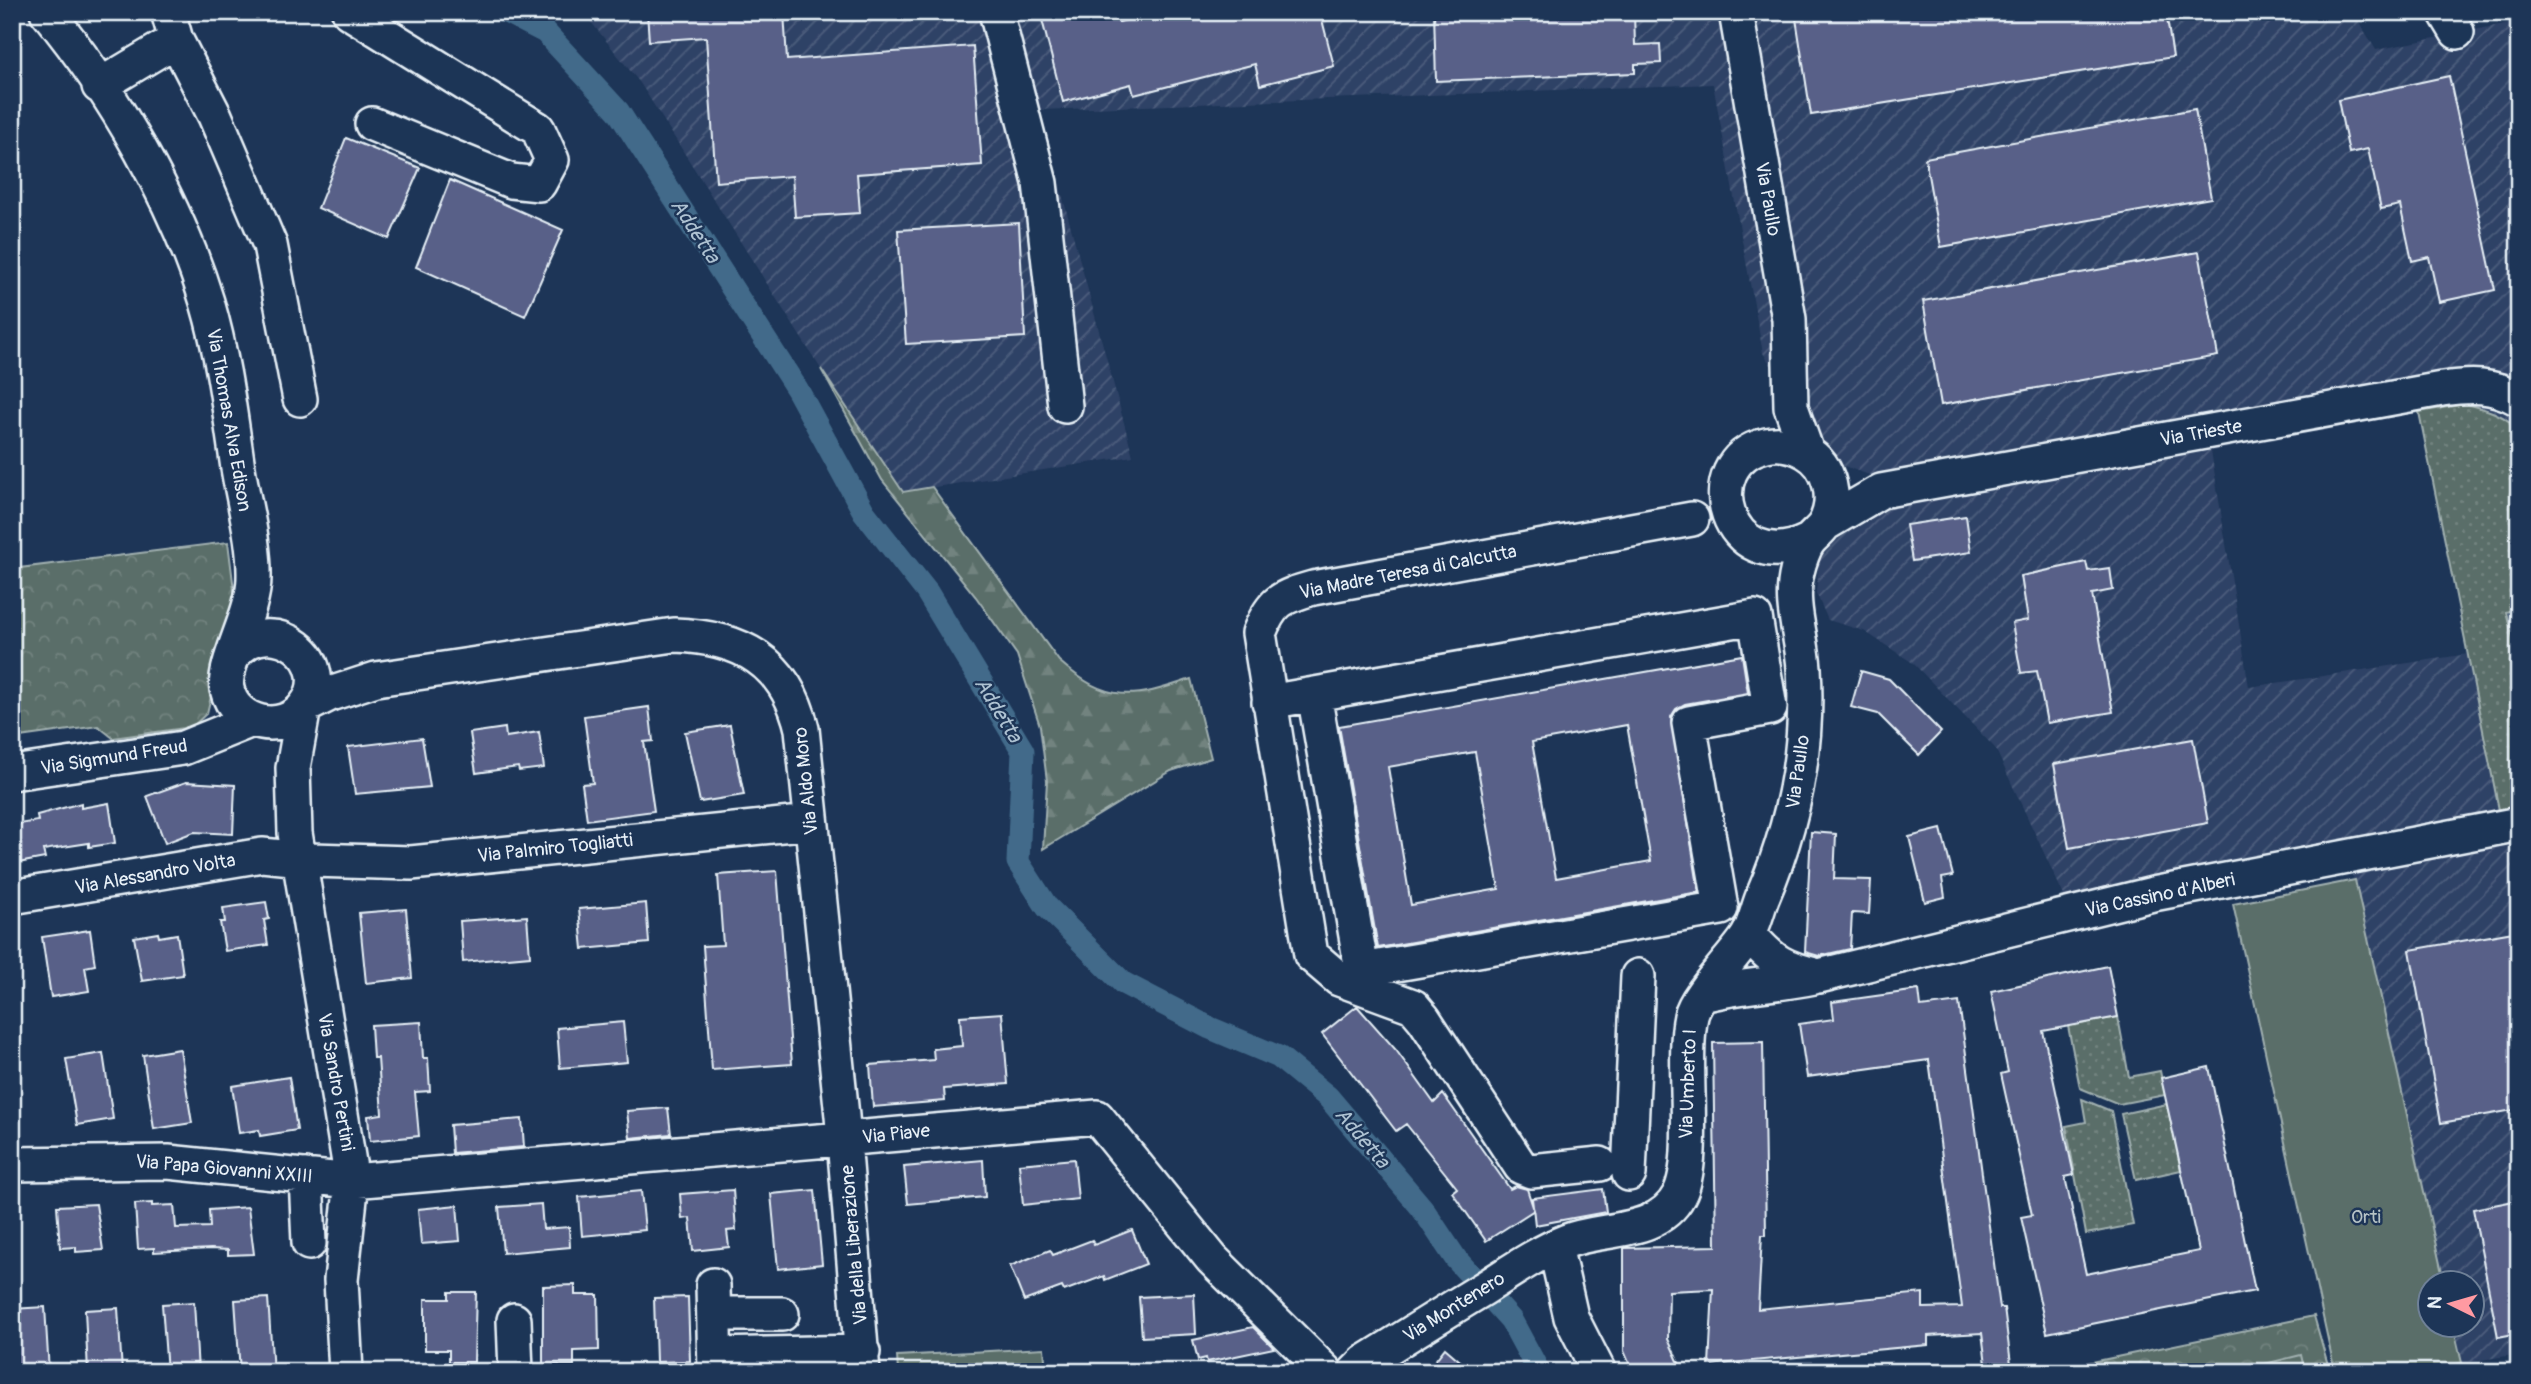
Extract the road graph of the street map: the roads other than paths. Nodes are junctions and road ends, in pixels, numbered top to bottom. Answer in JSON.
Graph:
{"nodes":[{"id":1,"x":47,"y":12,"type":"edge"},
{"id":2,"x":349,"y":12,"type":"edge"},
{"id":3,"x":996,"y":12,"type":"edge"},
{"id":4,"x":1736,"y":12,"type":"edge"},
{"id":5,"x":172,"y":26,"type":"edge"},
{"id":6,"x":99,"y":86,"type":"junction"},
{"id":7,"x":372,"y":124,"type":"dead end"},
{"id":8,"x":1790,"y":388,"type":"junction"},
{"id":9,"x":300,"y":399,"type":"dead end"},
{"id":10,"x":2519,"y":399,"type":"edge"},
{"id":11,"x":1065,"y":406,"type":"dead end"},
{"id":12,"x":1761,"y":446,"type":"junction"},
{"id":13,"x":1815,"y":459,"type":"junction"},
{"id":14,"x":1881,"y":491,"type":"junction"},
{"id":15,"x":1725,"y":496,"type":"junction"},
{"id":16,"x":1692,"y":519,"type":"junction"},
{"id":17,"x":1816,"y":533,"type":"junction"},
{"id":18,"x":1739,"y":534,"type":"junction"},
{"id":19,"x":255,"y":576,"type":"junction"},
{"id":20,"x":1794,"y":603,"type":"junction"},
{"id":21,"x":296,"y":646,"type":"junction"},
{"id":22,"x":236,"y":652,"type":"junction"},
{"id":23,"x":376,"y":679,"type":"junction"},
{"id":24,"x":1314,"y":694,"type":"junction"},
{"id":25,"x":1269,"y":702,"type":"junction"},
{"id":26,"x":304,"y":707,"type":"junction"},
{"id":27,"x":258,"y":722,"type":"junction"},
{"id":28,"x":12,"y":773,"type":"edge"},
{"id":29,"x":292,"y":793,"type":"junction"},
{"id":30,"x":811,"y":822,"type":"junction"},
{"id":31,"x":2514,"y":827,"type":"edge"},
{"id":32,"x":298,"y":857,"type":"junction"},
{"id":33,"x":12,"y":897,"type":"edge"},
{"id":34,"x":1749,"y":934,"type":"junction"},
{"id":35,"x":1819,"y":975,"type":"junction"},
{"id":36,"x":1638,"y":976,"type":"dead end"},
{"id":37,"x":1703,"y":995,"type":"junction"},
{"id":38,"x":844,"y":1139,"type":"junction"},
{"id":39,"x":12,"y":1164,"type":"edge"},
{"id":40,"x":306,"y":1177,"type":"junction"},
{"id":41,"x":352,"y":1181,"type":"junction"},
{"id":42,"x":309,"y":1243,"type":"dead end"},
{"id":43,"x":1555,"y":1246,"type":"junction"},
{"id":44,"x":514,"y":1320,"type":"dead end"},
{"id":45,"x":804,"y":1362,"type":"edge"},
{"id":46,"x":863,"y":1362,"type":"edge"},
{"id":47,"x":715,"y":1363,"type":"edge"},
{"id":48,"x":346,"y":1372,"type":"edge"},
{"id":49,"x":516,"y":1372,"type":"edge"},
{"id":50,"x":1326,"y":1372,"type":"edge"},
{"id":51,"x":1355,"y":1372,"type":"edge"},
{"id":52,"x":1599,"y":1372,"type":"edge"}],
"edges":[{"from":1,"to":6,"type":"street","name":"Via Thomas Alva Edison"},
{"from":2,"to":7,"type":"street"},
{"from":3,"to":11,"type":"street"},
{"from":4,"to":8,"type":"street","name":"Via Paullo"},
{"from":5,"to":6,"type":"street"},
{"from":5,"to":9,"type":"street"},
{"from":6,"to":19,"type":"street","name":"Via Thomas Alva Edison"},
{"from":8,"to":12,"type":"street","name":"Via Paullo"},
{"from":8,"to":13,"type":"street","name":"Via Paullo"},
{"from":10,"to":14,"type":"street","name":"Via Trieste"},
{"from":12,"to":13,"type":"street"},
{"from":12,"to":15,"type":"street","name":"Via Paullo"},
{"from":13,"to":14,"type":"street","name":"Via Trieste"},
{"from":13,"to":17,"type":"street","name":"Via Paullo"},
{"from":14,"to":17,"type":"street","name":"Via Trieste"},
{"from":15,"to":16,"type":"street","name":"Via Madre Teresa di Calcutta"},
{"from":15,"to":18,"type":"street","name":"Via Paullo"},
{"from":16,"to":18,"type":"street","name":"Via Madre Teresa di Calcutta"},
{"from":16,"to":25,"type":"street","name":"Via Madre Teresa di Calcutta"},
{"from":17,"to":18,"type":"street"},
{"from":17,"to":20,"type":"street","name":"Via Paullo"},
{"from":18,"to":20,"type":"street","name":"Via Paullo"},
{"from":19,"to":21,"type":"street","name":"Via Thomas Alva Edison"},
{"from":19,"to":22,"type":"street","name":"Via Thomas Alva Edison"},
{"from":20,"to":34,"type":"street","name":"Via Paullo"},
{"from":21,"to":22,"type":"street"},
{"from":21,"to":23,"type":"street"},
{"from":21,"to":26,"type":"street","name":"Via Thomas Alva Edison"},
{"from":22,"to":27,"type":"street","name":"Via Thomas Alva Edison"},
{"from":23,"to":26,"type":"street"},
{"from":23,"to":30,"type":"street","name":"Via Aldo Moro"},
{"from":24,"to":24,"type":"street"},
{"from":24,"to":25,"type":"street"},
{"from":25,"to":36,"type":"street","name":"Via Madre Teresa di Calcutta"},
{"from":26,"to":27,"type":"street"},
{"from":26,"to":29,"type":"street","name":"Via Sandro Pertini"},
{"from":27,"to":28,"type":"street","name":"Via Sigmund Freud"},
{"from":27,"to":29,"type":"street","name":"Via Sandro Pertini"},
{"from":29,"to":32,"type":"street","name":"Via Sandro Pertini"},
{"from":30,"to":32,"type":"street","name":"Via Palmiro Togliatti"},
{"from":30,"to":38,"type":"street","name":"Via Aldo Moro"},
{"from":31,"to":35,"type":"street","name":"Via Cassino d'Alberi"},
{"from":32,"to":33,"type":"street","name":"Via Alessandro Volta"},
{"from":32,"to":41,"type":"street","name":"Via Sandro Pertini"},
{"from":34,"to":35,"type":"street","name":"Via Cassino d'Alberi"},
{"from":34,"to":37,"type":"street","name":"Via Umberto I"},
{"from":35,"to":37,"type":"street","name":"Via Cassino d'Alberi"},
{"from":37,"to":43,"type":"street","name":"Via Umberto I"},
{"from":38,"to":41,"type":"street","name":"Via Piave"},
{"from":38,"to":46,"type":"street","name":"Via della Liberazione"},
{"from":38,"to":50,"type":"street","name":"Via Piave"},
{"from":39,"to":40,"type":"street","name":"Via Papa Giovanni XXIII"},
{"from":40,"to":41,"type":"street","name":"Via Papa Giovanni XXIII"},
{"from":40,"to":42,"type":"street"},
{"from":41,"to":48,"type":"street","name":"Via Sandro Pertini"},
{"from":43,"to":51,"type":"street","name":"Via Montenero"},
{"from":43,"to":52,"type":"street"},
{"from":44,"to":49,"type":"street"},
{"from":45,"to":46,"type":"street","name":"Via della Liberazione"},
{"from":45,"to":47,"type":"street","name":"Via della Liberazione"},
{"from":45,"to":47,"type":"street","name":"Via della Liberazione"}]}
